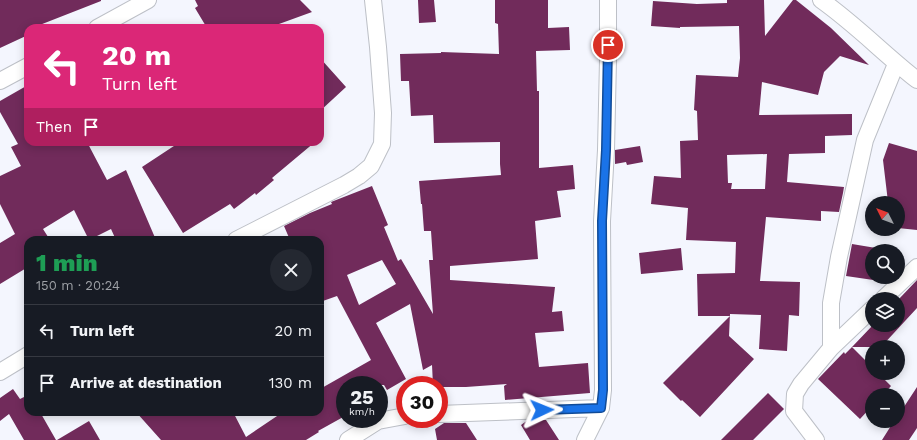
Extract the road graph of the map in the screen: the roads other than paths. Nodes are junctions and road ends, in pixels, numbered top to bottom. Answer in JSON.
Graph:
{"nodes":[{"id":1,"x":148,"y":0,"type":"edge"},
{"id":2,"x":373,"y":0,"type":"edge"},
{"id":3,"x":608,"y":0,"type":"edge"},
{"id":4,"x":821,"y":0,"type":"edge"},
{"id":5,"x":104,"y":24,"type":"edge"},
{"id":6,"x":896,"y":64,"type":"junction"},
{"id":7,"x":24,"y":68,"type":"edge"},
{"id":8,"x":917,"y":80,"type":"edge"},
{"id":9,"x":0,"y":81,"type":"edge"},
{"id":10,"x":244,"y":236,"type":"edge"},
{"id":11,"x":917,"y":267,"type":"edge"},
{"id":12,"x":890,"y":292,"type":"edge"},
{"id":13,"x":865,"y":316,"type":"edge"},
{"id":14,"x":831,"y":348,"type":"junction"},
{"id":15,"x":24,"y":357,"type":"edge"},
{"id":16,"x":0,"y":372,"type":"edge"},
{"id":17,"x":601,"y":408,"type":"junction"},
{"id":18,"x":448,"y":414,"type":"edge"},
{"id":19,"x":396,"y":418,"type":"edge"},
{"id":20,"x":348,"y":440,"type":"edge"},
{"id":21,"x":585,"y":440,"type":"edge"},
{"id":22,"x":816,"y":440,"type":"edge"}],
"edges":[{"from":1,"to":5,"type":"street"},
{"from":2,"to":10,"type":"street"},
{"from":3,"to":17,"type":"street"},
{"from":4,"to":6,"type":"street"},
{"from":6,"to":8,"type":"street"},
{"from":6,"to":14,"type":"street"},
{"from":7,"to":9,"type":"street"},
{"from":11,"to":12,"type":"street"},
{"from":13,"to":14,"type":"street"},
{"from":14,"to":22,"type":"street"},
{"from":15,"to":16,"type":"street"},
{"from":17,"to":18,"type":"street"},
{"from":17,"to":21,"type":"street"},
{"from":19,"to":20,"type":"street"}]}
